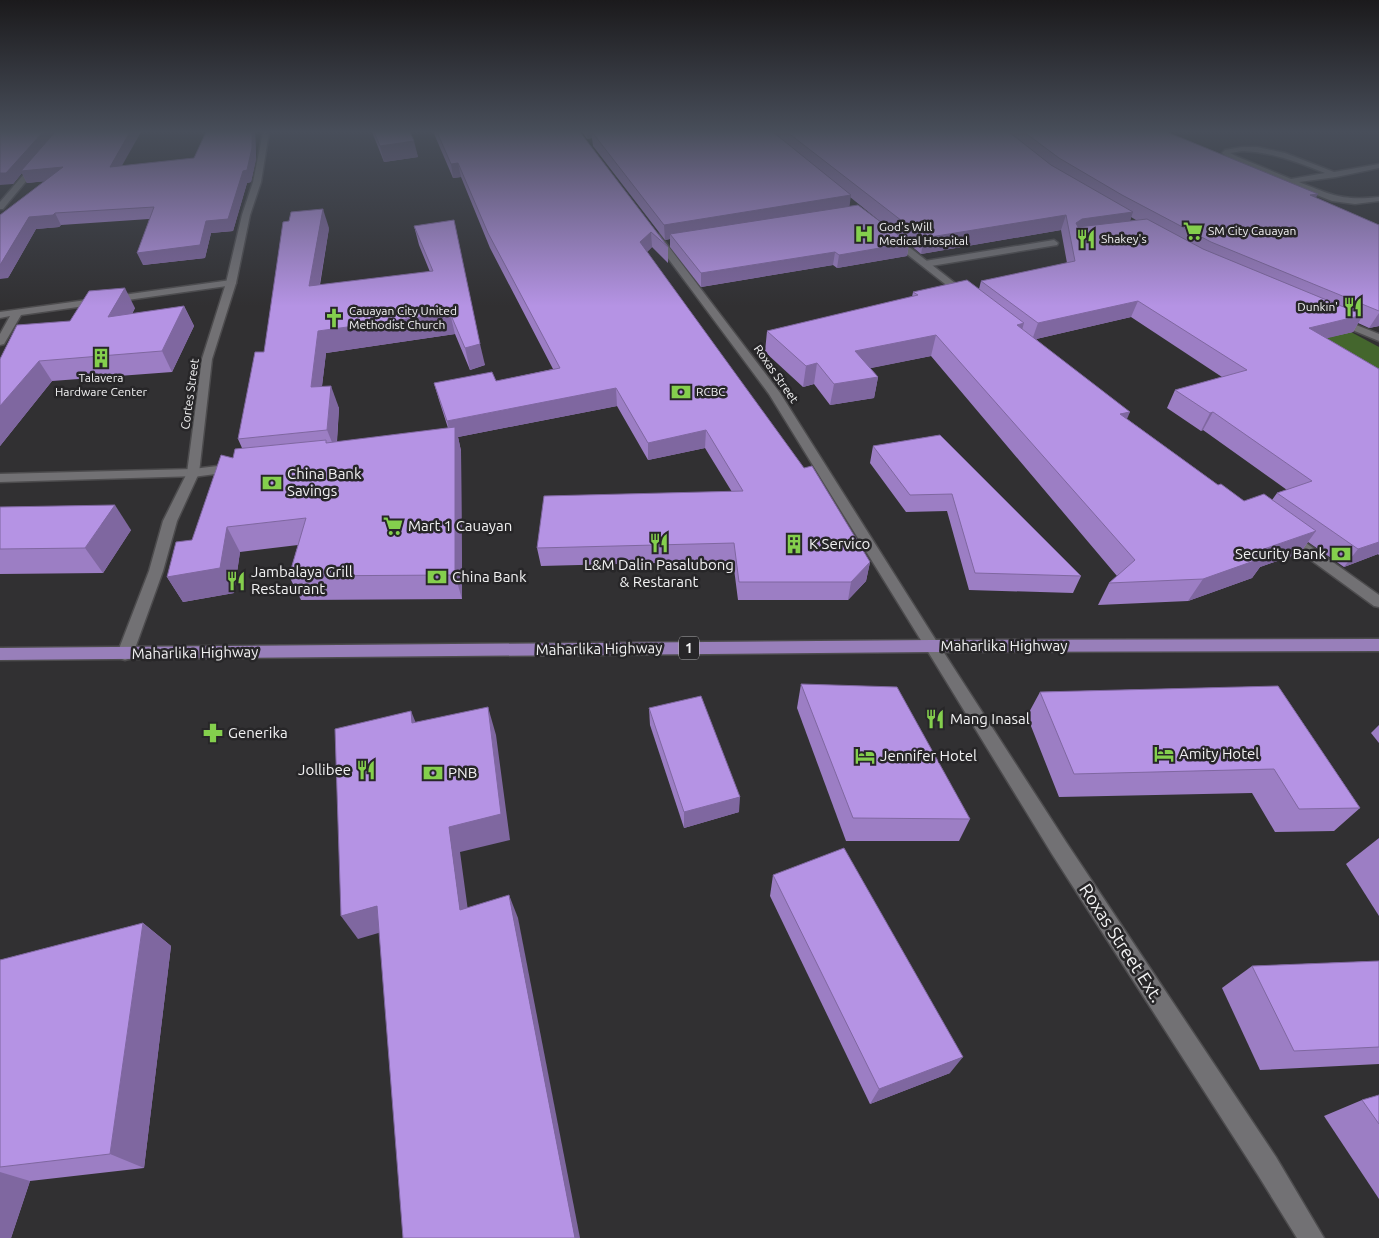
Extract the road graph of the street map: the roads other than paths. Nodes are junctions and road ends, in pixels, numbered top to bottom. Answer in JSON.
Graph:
{"nodes":[{"id":1,"x":15,"y":190,"type":"edge"},
{"id":2,"x":254,"y":190,"type":"edge"},
{"id":3,"x":1313,"y":190,"type":"edge"},
{"id":4,"x":1379,"y":199,"type":"edge"},
{"id":5,"x":0,"y":207,"type":"edge"},
{"id":6,"x":651,"y":229,"type":"edge"},
{"id":7,"x":881,"y":229,"type":"edge"},
{"id":8,"x":1054,"y":243,"type":"dead end"},
{"id":9,"x":924,"y":264,"type":"junction"},
{"id":10,"x":231,"y":283,"type":"junction"},
{"id":11,"x":976,"y":304,"type":"edge"},
{"id":12,"x":18,"y":312,"type":"junction"},
{"id":13,"x":1323,"y":314,"type":"edge"},
{"id":14,"x":0,"y":315,"type":"edge"},
{"id":15,"x":1379,"y":325,"type":"edge"},
{"id":16,"x":1358,"y":329,"type":"junction"},
{"id":17,"x":1379,"y":338,"type":"edge"},
{"id":18,"x":0,"y":342,"type":"edge"},
{"id":19,"x":247,"y":466,"type":"edge"},
{"id":20,"x":193,"y":473,"type":"junction"},
{"id":21,"x":0,"y":478,"type":"edge"},
{"id":22,"x":1276,"y":528,"type":"edge"},
{"id":23,"x":1379,"y":602,"type":"edge"},
{"id":24,"x":1379,"y":645,"type":"edge"},
{"id":25,"x":932,"y":646,"type":"junction"},
{"id":26,"x":0,"y":654,"type":"edge"},
{"id":27,"x":125,"y":654,"type":"junction"},
{"id":28,"x":1311,"y":1238,"type":"edge"}],
"edges":[{"from":1,"to":5,"type":"street"},
{"from":2,"to":10,"type":"street","name":"Cortes Street"},
{"from":3,"to":4,"type":"street"},
{"from":6,"to":25,"type":"street","name":"Roxas Street"},
{"from":7,"to":9,"type":"street"},
{"from":8,"to":9,"type":"street"},
{"from":9,"to":11,"type":"street"},
{"from":10,"to":12,"type":"street"},
{"from":10,"to":20,"type":"street","name":"Cortes Street"},
{"from":12,"to":14,"type":"street"},
{"from":12,"to":18,"type":"street"},
{"from":13,"to":16,"type":"street"},
{"from":15,"to":16,"type":"street"},
{"from":16,"to":17,"type":"street"},
{"from":19,"to":20,"type":"street"},
{"from":20,"to":21,"type":"street"},
{"from":20,"to":27,"type":"street","name":"Cortes Street"},
{"from":22,"to":23,"type":"street"},
{"from":24,"to":25,"type":"main road","name":"Maharlika Highway","number":"1"},
{"from":25,"to":27,"type":"main road","name":"Maharlika Highway","number":"1"},
{"from":25,"to":28,"type":"street","name":"Roxas Street Ext."},
{"from":26,"to":27,"type":"main road","name":"Maharlika Highway","number":"1"}]}
